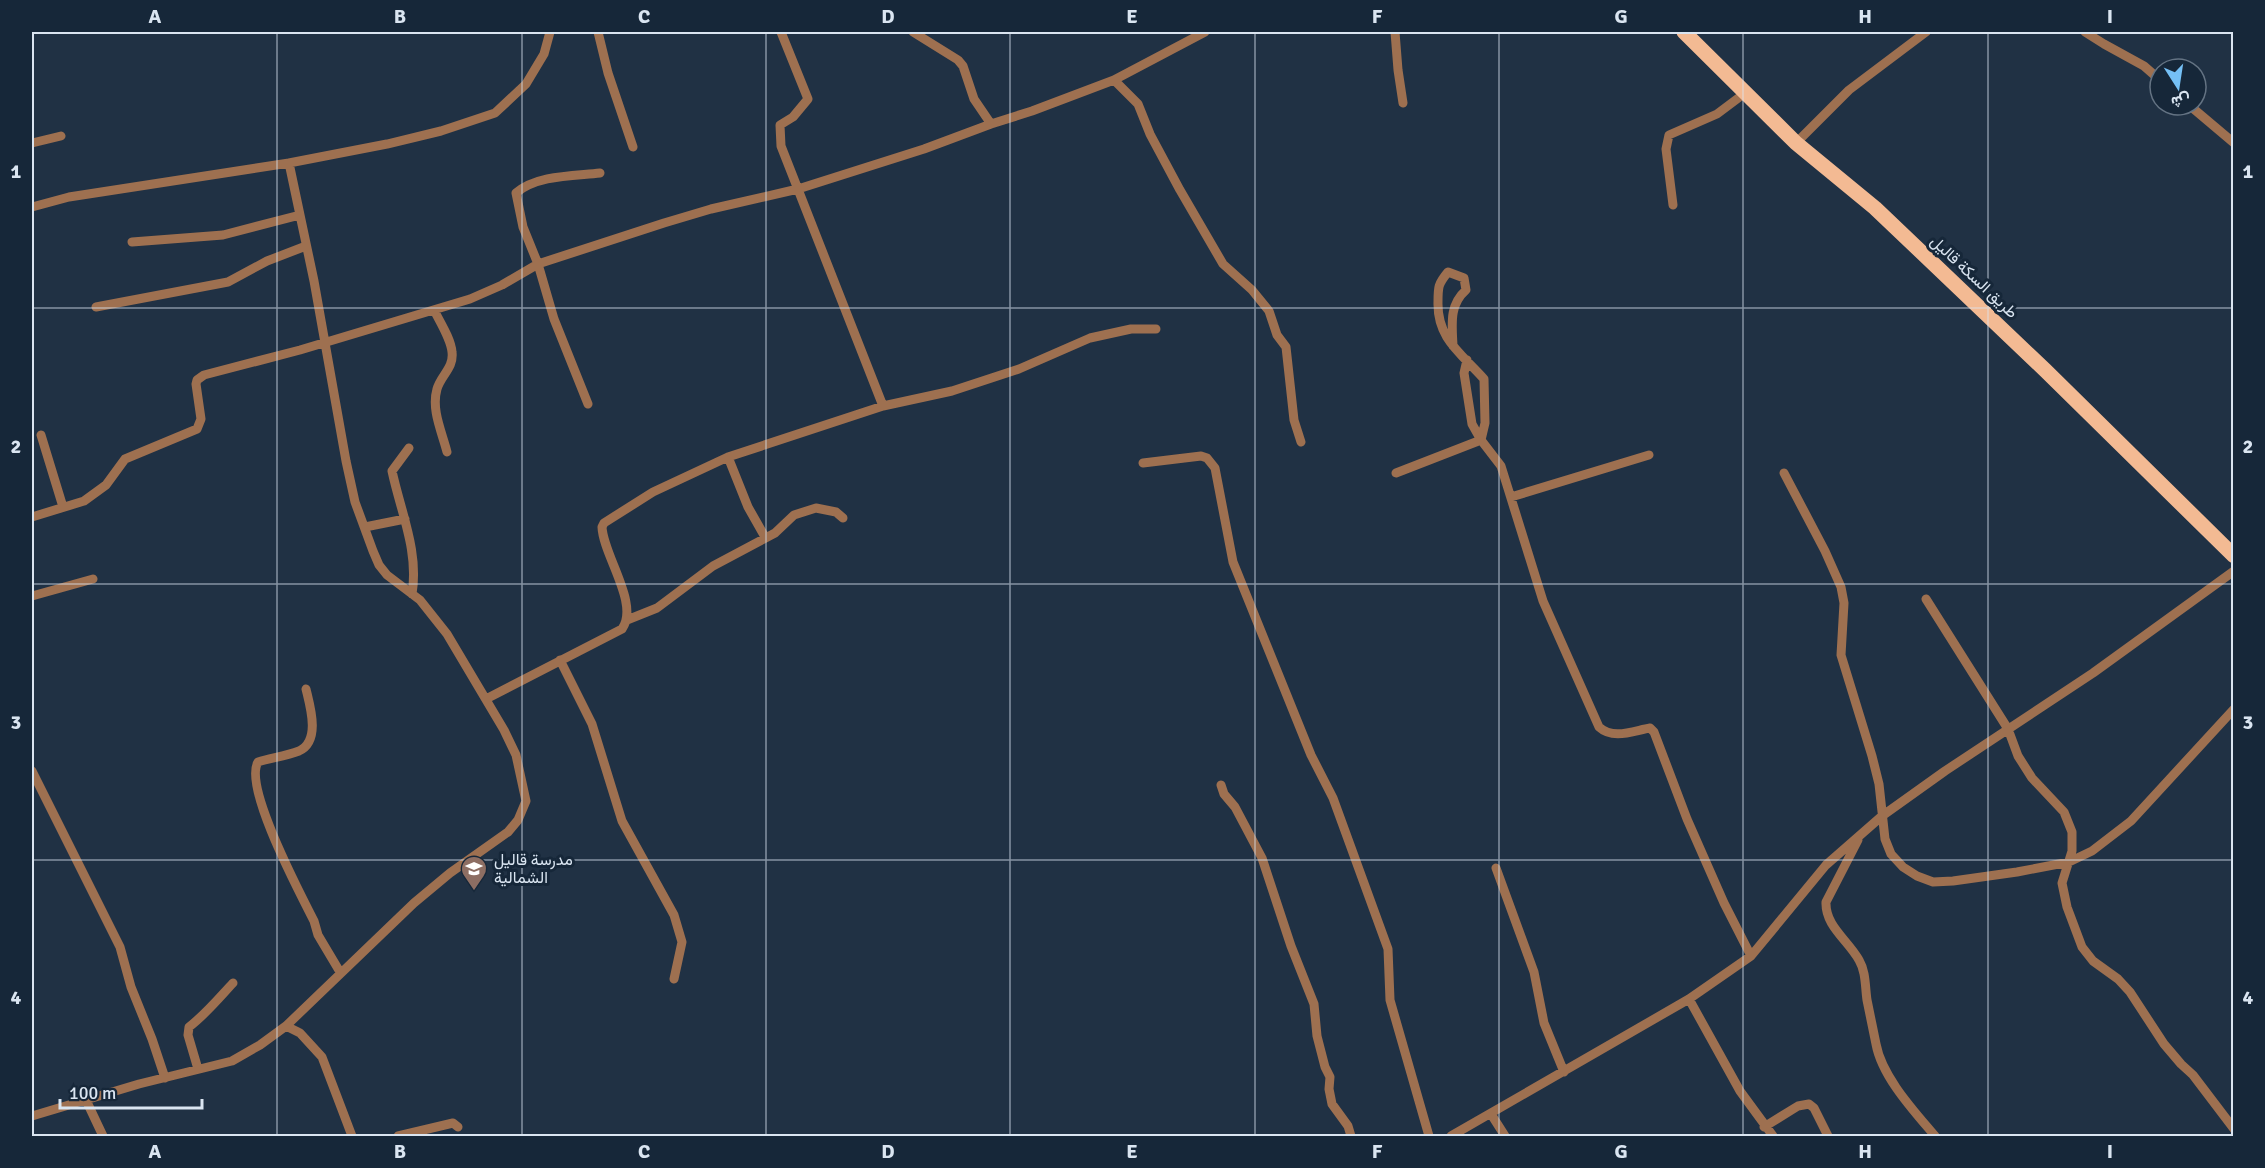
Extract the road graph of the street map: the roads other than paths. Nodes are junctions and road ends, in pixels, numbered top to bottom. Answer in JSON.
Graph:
{"nodes":[{"id":1,"x":550,"y":32,"type":"edge"},
{"id":2,"x":598,"y":32,"type":"edge"},
{"id":3,"x":781,"y":32,"type":"edge"},
{"id":4,"x":913,"y":32,"type":"edge"},
{"id":5,"x":1205,"y":32,"type":"edge"},
{"id":6,"x":1395,"y":32,"type":"edge"},
{"id":7,"x":1684,"y":32,"type":"edge"},
{"id":8,"x":1926,"y":32,"type":"edge"},
{"id":9,"x":2085,"y":32,"type":"edge"},
{"id":10,"x":2148,"y":70,"type":"edge"},
{"id":11,"x":1114,"y":80,"type":"junction"},
{"id":12,"x":1745,"y":93,"type":"junction"},
{"id":13,"x":1403,"y":103,"type":"dead end"},
{"id":14,"x":2203,"y":117,"type":"edge"},
{"id":15,"x":991,"y":124,"type":"junction"},
{"id":16,"x":61,"y":136,"type":"dead end"},
{"id":17,"x":32,"y":142,"type":"edge"},
{"id":18,"x":1796,"y":143,"type":"junction"},
{"id":19,"x":2234,"y":143,"type":"edge"},
{"id":20,"x":633,"y":147,"type":"dead end"},
{"id":21,"x":289,"y":163,"type":"junction"},
{"id":22,"x":600,"y":173,"type":"dead end"},
{"id":23,"x":798,"y":189,"type":"junction"},
{"id":24,"x":1673,"y":205,"type":"dead end"},
{"id":25,"x":32,"y":207,"type":"edge"},
{"id":26,"x":300,"y":215,"type":"junction"},
{"id":27,"x":132,"y":242,"type":"dead end"},
{"id":28,"x":306,"y":246,"type":"junction"},
{"id":29,"x":538,"y":264,"type":"junction"},
{"id":30,"x":96,"y":308,"type":"dead end"},
{"id":31,"x":434,"y":310,"type":"junction"},
{"id":32,"x":1156,"y":328,"type":"dead end"},
{"id":33,"x":325,"y":342,"type":"junction"},
{"id":34,"x":1454,"y":346,"type":"junction"},
{"id":35,"x":1467,"y":360,"type":"junction"},
{"id":36,"x":1484,"y":379,"type":"junction"},
{"id":37,"x":1468,"y":393,"type":"junction"},
{"id":38,"x":588,"y":404,"type":"dead end"},
{"id":39,"x":884,"y":406,"type":"junction"},
{"id":40,"x":41,"y":435,"type":"dead end"},
{"id":41,"x":1481,"y":440,"type":"junction"},
{"id":42,"x":1301,"y":442,"type":"dead end"},
{"id":43,"x":409,"y":448,"type":"dead end"},
{"id":44,"x":447,"y":452,"type":"dead end"},
{"id":45,"x":1649,"y":455,"type":"dead end"},
{"id":46,"x":728,"y":457,"type":"junction"},
{"id":47,"x":1143,"y":463,"type":"dead end"},
{"id":48,"x":1396,"y":473,"type":"dead end"},
{"id":49,"x":1784,"y":473,"type":"dead end"},
{"id":50,"x":1511,"y":497,"type":"junction"},
{"id":51,"x":63,"y":507,"type":"junction"},
{"id":52,"x":32,"y":517,"type":"edge"},
{"id":53,"x":843,"y":518,"type":"dead end"},
{"id":54,"x":405,"y":519,"type":"junction"},
{"id":55,"x":365,"y":527,"type":"junction"},
{"id":56,"x":765,"y":537,"type":"junction"},
{"id":57,"x":2234,"y":556,"type":"edge"},
{"id":58,"x":2234,"y":571,"type":"edge"},
{"id":59,"x":93,"y":579,"type":"dead end"},
{"id":60,"x":412,"y":594,"type":"junction"},
{"id":61,"x":32,"y":596,"type":"edge"},
{"id":62,"x":1926,"y":599,"type":"dead end"},
{"id":63,"x":627,"y":620,"type":"junction"},
{"id":64,"x":560,"y":660,"type":"junction"},
{"id":65,"x":306,"y":689,"type":"dead end"},
{"id":66,"x":486,"y":699,"type":"junction"},
{"id":67,"x":2234,"y":709,"type":"edge"},
{"id":68,"x":2008,"y":729,"type":"junction"},
{"id":69,"x":32,"y":771,"type":"edge"},
{"id":70,"x":1221,"y":785,"type":"dead end"},
{"id":71,"x":1882,"y":816,"type":"junction"},
{"id":72,"x":1864,"y":831,"type":"junction"},
{"id":73,"x":2069,"y":862,"type":"junction"},
{"id":74,"x":1496,"y":868,"type":"dead end"},
{"id":75,"x":1751,"y":956,"type":"junction"},
{"id":76,"x":340,"y":972,"type":"junction"},
{"id":77,"x":674,"y":979,"type":"dead end"},
{"id":78,"x":233,"y":982,"type":"dead end"},
{"id":79,"x":1689,"y":999,"type":"junction"},
{"id":80,"x":286,"y":1026,"type":"junction"},
{"id":81,"x":198,"y":1069,"type":"junction"},
{"id":82,"x":1564,"y":1072,"type":"junction"},
{"id":83,"x":165,"y":1078,"type":"junction"},
{"id":84,"x":86,"y":1100,"type":"junction"},
{"id":85,"x":1491,"y":1114,"type":"junction"},
{"id":86,"x":32,"y":1116,"type":"edge"},
{"id":87,"x":1764,"y":1127,"type":"junction"},
{"id":88,"x":458,"y":1128,"type":"dead end"},
{"id":89,"x":2234,"y":1129,"type":"edge"},
{"id":90,"x":103,"y":1137,"type":"edge"},
{"id":91,"x":352,"y":1137,"type":"edge"},
{"id":92,"x":398,"y":1137,"type":"edge"},
{"id":93,"x":1351,"y":1137,"type":"edge"},
{"id":94,"x":1429,"y":1137,"type":"edge"},
{"id":95,"x":1451,"y":1137,"type":"edge"},
{"id":96,"x":1504,"y":1137,"type":"edge"},
{"id":97,"x":1773,"y":1137,"type":"edge"},
{"id":98,"x":1828,"y":1137,"type":"edge"},
{"id":99,"x":1935,"y":1137,"type":"edge"}],
"edges":[{"from":1,"to":21,"type":"street"},
{"from":2,"to":20,"type":"street"},
{"from":3,"to":23,"type":"street"},
{"from":4,"to":15,"type":"street"},
{"from":5,"to":11,"type":"street"},
{"from":6,"to":13,"type":"street"},
{"from":7,"to":12,"type":"main road","name":"طريق السكة قاليل"},
{"from":8,"to":18,"type":"street"},
{"from":9,"to":10,"type":"street"},
{"from":11,"to":15,"type":"street"},
{"from":11,"to":42,"type":"street"},
{"from":12,"to":18,"type":"main road","name":"طريق السكة قاليل"},
{"from":12,"to":24,"type":"street"},
{"from":14,"to":19,"type":"street"},
{"from":15,"to":23,"type":"street"},
{"from":16,"to":17,"type":"street"},
{"from":18,"to":57,"type":"main road","name":"طريق السكة قاليل"},
{"from":21,"to":25,"type":"street"},
{"from":21,"to":26,"type":"street"},
{"from":22,"to":29,"type":"street"},
{"from":23,"to":29,"type":"street"},
{"from":23,"to":39,"type":"street"},
{"from":26,"to":27,"type":"street"},
{"from":26,"to":28,"type":"street"},
{"from":28,"to":30,"type":"street"},
{"from":28,"to":33,"type":"street"},
{"from":29,"to":31,"type":"street"},
{"from":29,"to":38,"type":"street"},
{"from":31,"to":33,"type":"street"},
{"from":31,"to":44,"type":"street"},
{"from":32,"to":39,"type":"street"},
{"from":33,"to":51,"type":"street"},
{"from":33,"to":55,"type":"street"},
{"from":34,"to":34,"type":"street"},
{"from":34,"to":35,"type":"street"},
{"from":35,"to":36,"type":"street"},
{"from":35,"to":37,"type":"street"},
{"from":36,"to":37,"type":"street"},
{"from":36,"to":41,"type":"street"},
{"from":37,"to":41,"type":"street"},
{"from":39,"to":46,"type":"street"},
{"from":40,"to":51,"type":"street"},
{"from":41,"to":48,"type":"street"},
{"from":41,"to":50,"type":"street"},
{"from":43,"to":54,"type":"street"},
{"from":45,"to":50,"type":"street"},
{"from":46,"to":56,"type":"street"},
{"from":46,"to":63,"type":"street"},
{"from":47,"to":94,"type":"street"},
{"from":49,"to":71,"type":"street"},
{"from":50,"to":75,"type":"street"},
{"from":51,"to":52,"type":"street"},
{"from":53,"to":56,"type":"street"},
{"from":54,"to":55,"type":"street"},
{"from":54,"to":60,"type":"street"},
{"from":55,"to":60,"type":"street"},
{"from":56,"to":63,"type":"street"},
{"from":58,"to":68,"type":"street"},
{"from":59,"to":61,"type":"street"},
{"from":60,"to":66,"type":"street"},
{"from":62,"to":68,"type":"street"},
{"from":63,"to":64,"type":"street"},
{"from":64,"to":66,"type":"street"},
{"from":64,"to":77,"type":"street"},
{"from":65,"to":76,"type":"street"},
{"from":66,"to":76,"type":"street"},
{"from":67,"to":73,"type":"street"},
{"from":68,"to":71,"type":"street"},
{"from":68,"to":73,"type":"street"},
{"from":69,"to":83,"type":"street"},
{"from":70,"to":93,"type":"street"},
{"from":71,"to":72,"type":"street"},
{"from":71,"to":73,"type":"street"},
{"from":72,"to":75,"type":"street"},
{"from":72,"to":99,"type":"street"},
{"from":73,"to":89,"type":"street"},
{"from":74,"to":82,"type":"street"},
{"from":75,"to":79,"type":"street"},
{"from":76,"to":80,"type":"street"},
{"from":78,"to":81,"type":"street"},
{"from":79,"to":82,"type":"street"},
{"from":79,"to":87,"type":"street"},
{"from":80,"to":81,"type":"street"},
{"from":80,"to":91,"type":"street"},
{"from":81,"to":83,"type":"street"},
{"from":82,"to":85,"type":"street"},
{"from":83,"to":84,"type":"street"},
{"from":84,"to":86,"type":"street"},
{"from":84,"to":90,"type":"street"},
{"from":85,"to":95,"type":"street"},
{"from":85,"to":96,"type":"street"},
{"from":87,"to":97,"type":"street"},
{"from":87,"to":98,"type":"street"},
{"from":88,"to":92,"type":"street"}]}
